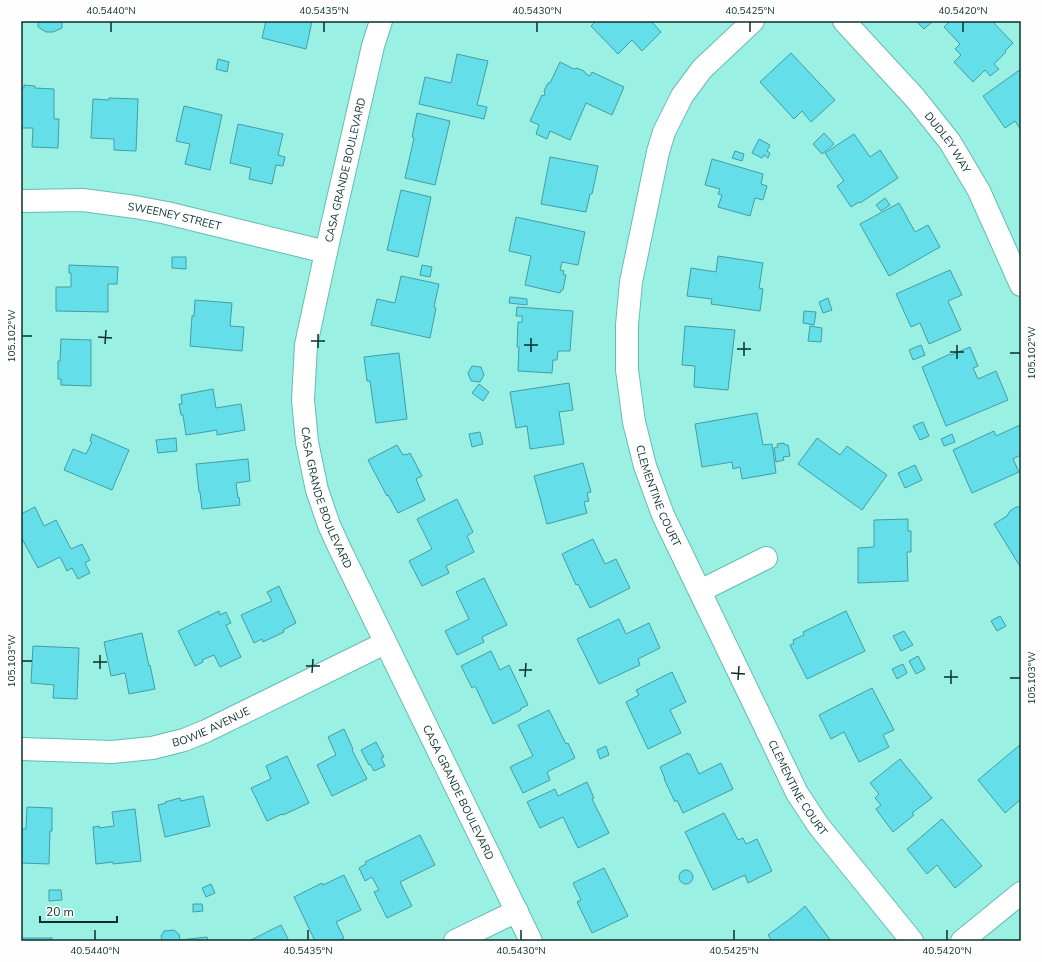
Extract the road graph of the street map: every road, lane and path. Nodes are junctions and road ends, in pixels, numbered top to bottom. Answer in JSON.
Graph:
{"nodes":[{"id":1,"x":381,"y":21,"type":"edge"},
{"id":2,"x":753,"y":21,"type":"edge"},
{"id":3,"x":844,"y":21,"type":"edge"},
{"id":4,"x":21,"y":201,"type":"edge"},
{"id":5,"x":326,"y":252,"type":"junction"},
{"id":6,"x":1021,"y":285,"type":"edge"},
{"id":7,"x":766,"y":558,"type":"dead end"},
{"id":8,"x":700,"y":591,"type":"junction"},
{"id":9,"x":385,"y":643,"type":"junction"},
{"id":10,"x":21,"y":750,"type":"edge"},
{"id":11,"x":1021,"y":893,"type":"edge"},
{"id":12,"x":517,"y":911,"type":"junction"},
{"id":13,"x":455,"y":941,"type":"edge"},
{"id":14,"x":532,"y":941,"type":"edge"},
{"id":15,"x":912,"y":941,"type":"edge"},
{"id":16,"x":962,"y":941,"type":"edge"}],
"edges":[{"from":1,"to":5,"type":"street","name":"CASA GRANDE BOULEVARD"},
{"from":2,"to":8,"type":"street","name":"CLEMENTINE COURT"},
{"from":3,"to":6,"type":"street","name":"DUDLEY WAY"},
{"from":4,"to":5,"type":"street","name":"SWEENEY STREET"},
{"from":5,"to":9,"type":"street","name":"CASA GRANDE BOULEVARD"},
{"from":7,"to":8,"type":"street"},
{"from":8,"to":15,"type":"street","name":"CLEMENTINE COURT"},
{"from":9,"to":10,"type":"street","name":"BOWIE AVENUE"},
{"from":9,"to":12,"type":"street","name":"CASA GRANDE BOULEVARD"},
{"from":11,"to":16,"type":"street"},
{"from":12,"to":13,"type":"street"},
{"from":12,"to":14,"type":"street","name":"CASA GRANDE BOULEVARD"}]}
